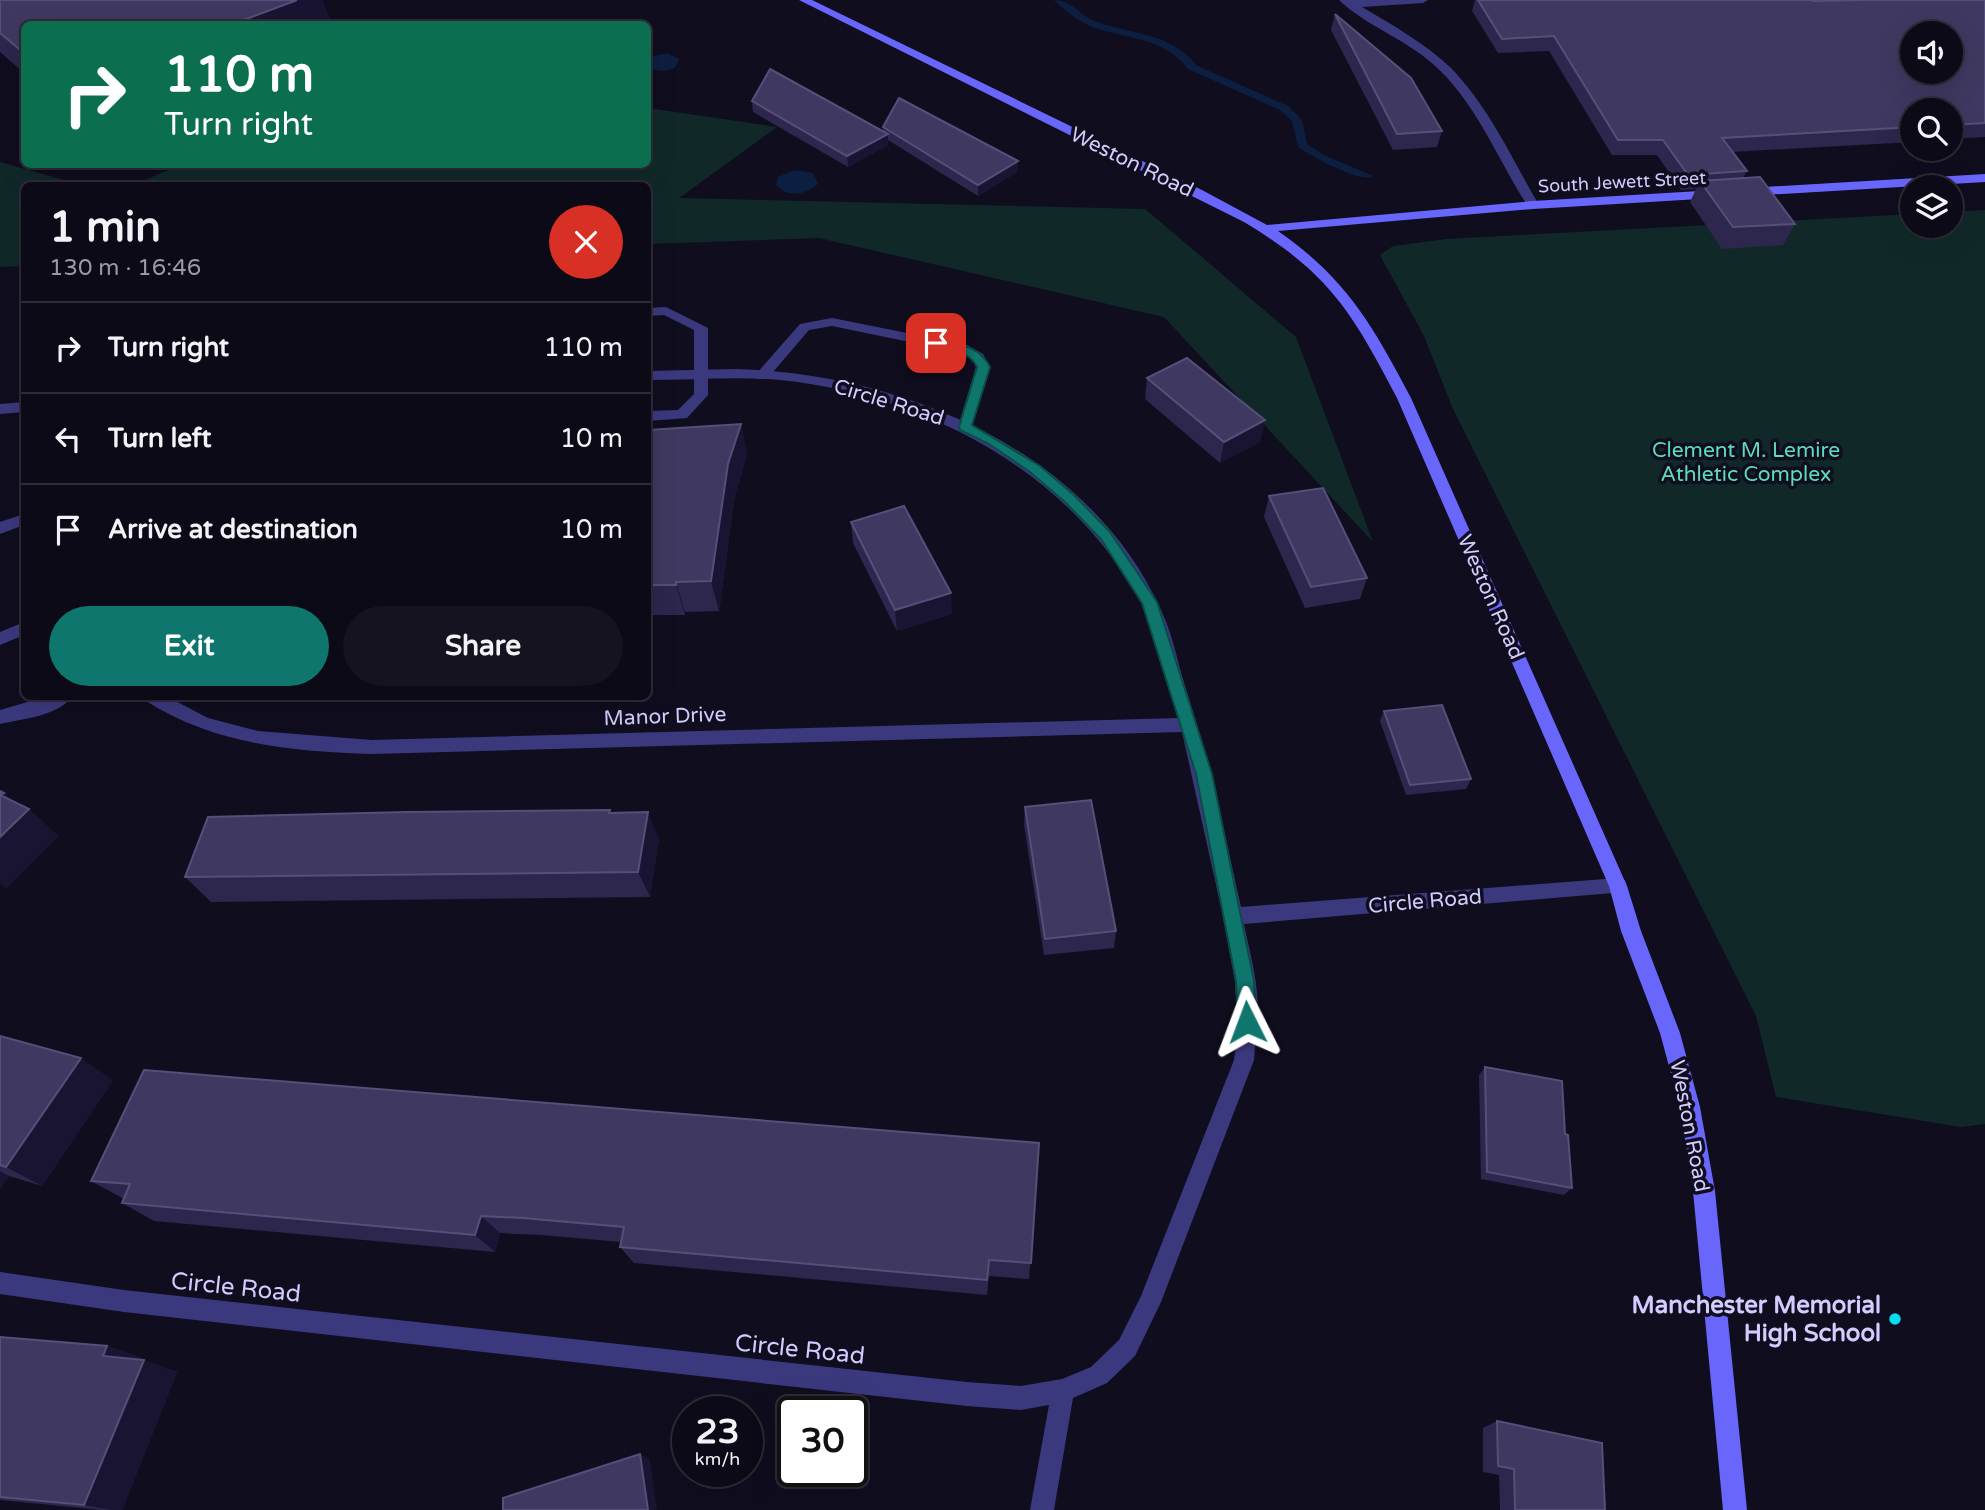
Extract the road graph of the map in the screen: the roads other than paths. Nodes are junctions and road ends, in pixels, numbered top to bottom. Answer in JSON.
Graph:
{"nodes":[{"id":1,"x":804,"y":0,"type":"edge"},
{"id":2,"x":1423,"y":0,"type":"edge"},
{"id":3,"x":1347,"y":2,"type":"edge"},
{"id":4,"x":1985,"y":178,"type":"edge"},
{"id":5,"x":1738,"y":192,"type":"edge"},
{"id":6,"x":1725,"y":193,"type":"edge"},
{"id":7,"x":1533,"y":205,"type":"junction"},
{"id":8,"x":1263,"y":229,"type":"junction"},
{"id":9,"x":651,"y":312,"type":"edge"},
{"id":10,"x":702,"y":374,"type":"junction"},
{"id":11,"x":651,"y":376,"type":"edge"},
{"id":12,"x":762,"y":376,"type":"junction"},
{"id":13,"x":21,"y":408,"type":"edge"},
{"id":14,"x":0,"y":409,"type":"edge"},
{"id":15,"x":651,"y":416,"type":"edge"},
{"id":16,"x":965,"y":427,"type":"junction"},
{"id":17,"x":21,"y":520,"type":"edge"},
{"id":18,"x":0,"y":528,"type":"edge"},
{"id":19,"x":21,"y":629,"type":"edge"},
{"id":20,"x":0,"y":639,"type":"edge"},
{"id":21,"x":56,"y":700,"type":"edge"},
{"id":22,"x":158,"y":700,"type":"edge"},
{"id":23,"x":0,"y":717,"type":"edge"},
{"id":24,"x":1189,"y":725,"type":"junction"},
{"id":25,"x":1618,"y":886,"type":"junction"},
{"id":26,"x":1233,"y":916,"type":"junction"},
{"id":27,"x":0,"y":1283,"type":"edge"},
{"id":28,"x":1063,"y":1391,"type":"junction"},
{"id":29,"x":1042,"y":1510,"type":"edge"},
{"id":30,"x":1735,"y":1510,"type":"edge"}],
"edges":[{"from":1,"to":8,"type":"street","name":"Weston Road"},
{"from":2,"to":3,"type":"street"},
{"from":3,"to":7,"type":"street"},
{"from":4,"to":5,"type":"street"},
{"from":6,"to":7,"type":"street","name":"South Jewett Street"},
{"from":7,"to":8,"type":"street","name":"South Jewett Street"},
{"from":8,"to":25,"type":"street","name":"Weston Road"},
{"from":9,"to":10,"type":"street"},
{"from":10,"to":11,"type":"street","name":"Circle Road"},
{"from":10,"to":12,"type":"street","name":"Circle Road"},
{"from":10,"to":15,"type":"street"},
{"from":12,"to":16,"type":"street","name":"Circle Road"},
{"from":12,"to":16,"type":"street"},
{"from":13,"to":14,"type":"street"},
{"from":16,"to":24,"type":"street","name":"Circle Road"},
{"from":17,"to":18,"type":"street"},
{"from":19,"to":20,"type":"street"},
{"from":21,"to":23,"type":"street"},
{"from":22,"to":24,"type":"street","name":"Manor Drive"},
{"from":24,"to":26,"type":"street","name":"Circle Road"},
{"from":25,"to":26,"type":"street","name":"Circle Road"},
{"from":25,"to":30,"type":"street","name":"Weston Road"},
{"from":26,"to":28,"type":"street","name":"Circle Road"},
{"from":27,"to":28,"type":"street","name":"Circle Road"},
{"from":28,"to":29,"type":"street"}]}
